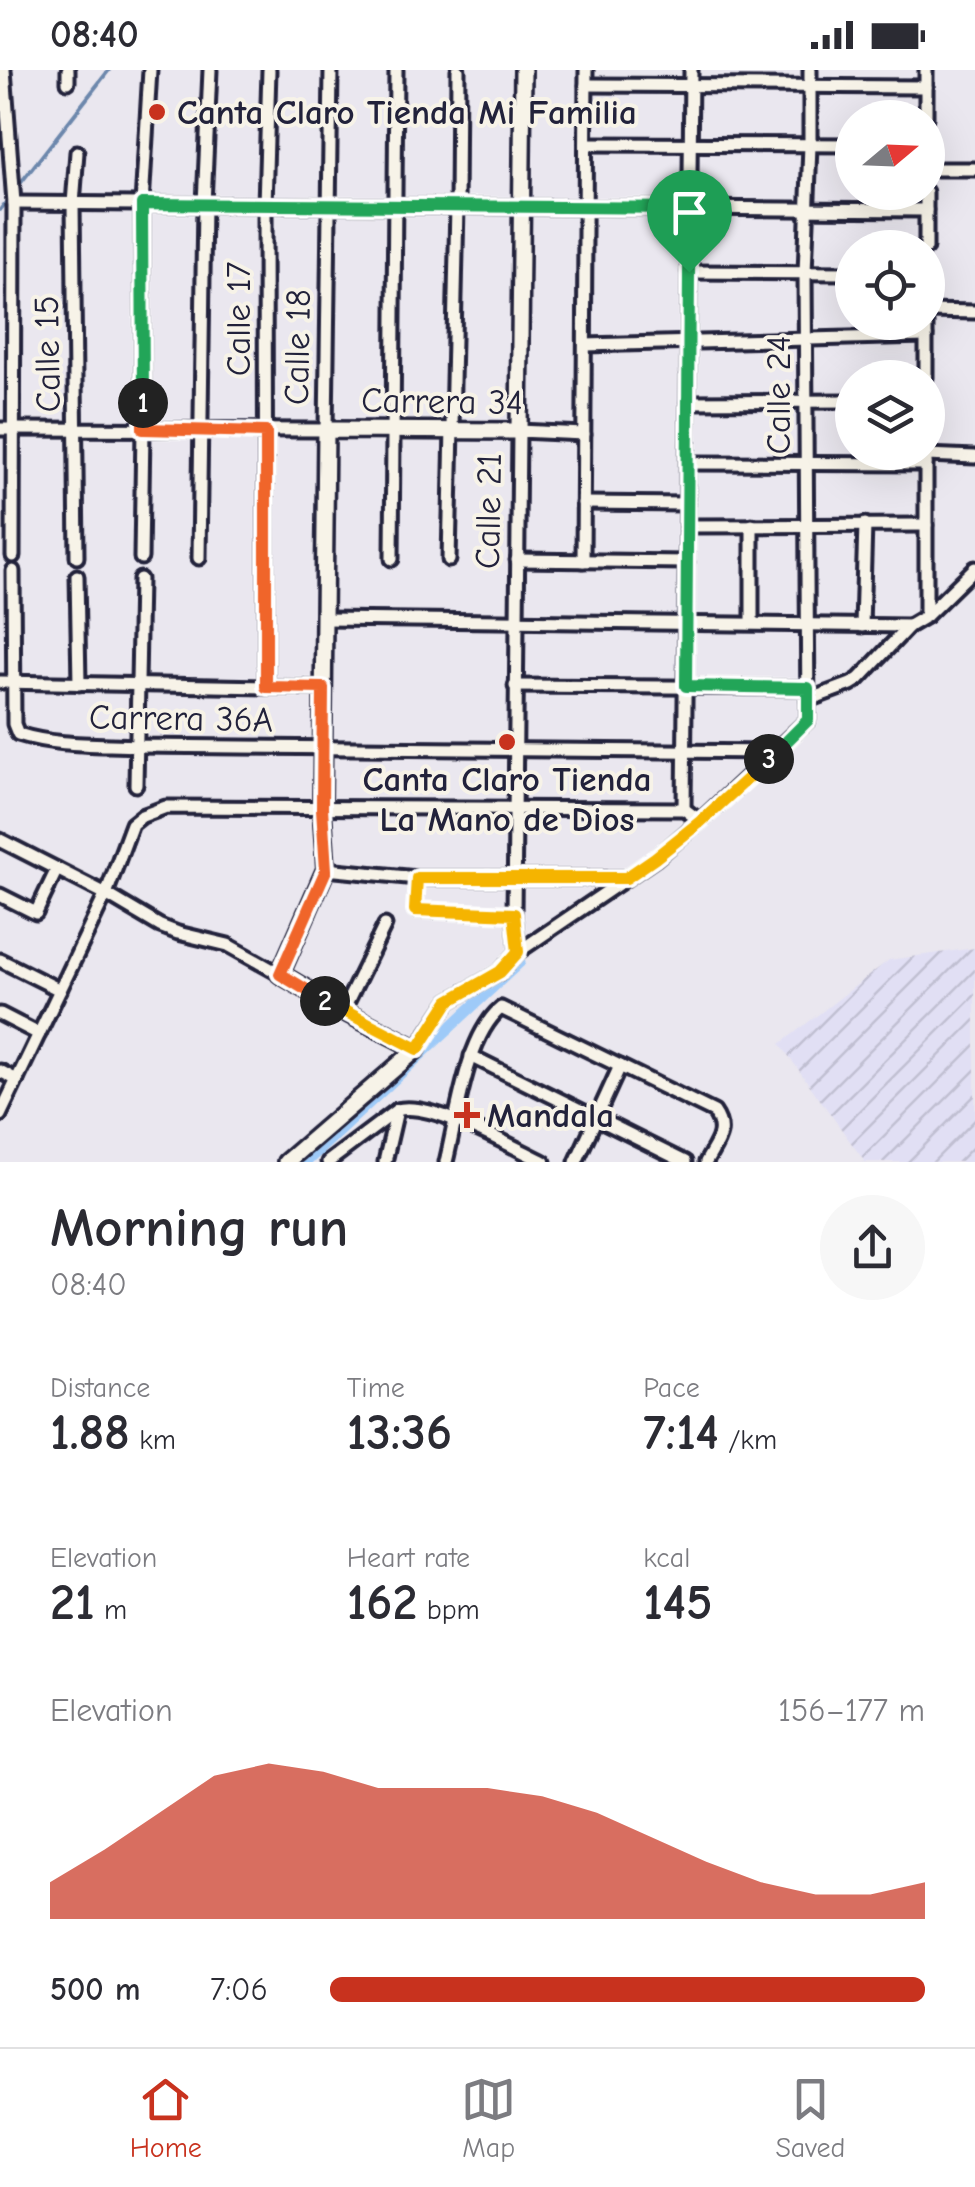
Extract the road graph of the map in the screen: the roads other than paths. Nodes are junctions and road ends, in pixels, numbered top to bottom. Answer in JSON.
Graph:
{"nodes":[{"id":1,"x":4,"y":70,"type":"edge"},
{"id":2,"x":150,"y":70,"type":"edge"},
{"id":3,"x":210,"y":70,"type":"edge"},
{"id":4,"x":269,"y":70,"type":"edge"},
{"id":5,"x":332,"y":70,"type":"edge"},
{"id":6,"x":396,"y":70,"type":"edge"},
{"id":7,"x":458,"y":70,"type":"edge"},
{"id":8,"x":523,"y":70,"type":"edge"},
{"id":9,"x":586,"y":70,"type":"edge"},
{"id":10,"x":691,"y":70,"type":"edge"},
{"id":11,"x":810,"y":70,"type":"edge"},
{"id":12,"x":926,"y":70,"type":"edge"},
{"id":13,"x":586,"y":85,"type":"junction"},
{"id":14,"x":691,"y":85,"type":"junction"},
{"id":15,"x":810,"y":86,"type":"junction"},
{"id":16,"x":926,"y":86,"type":"junction"},
{"id":17,"x":926,"y":100,"type":"edge"},
{"id":18,"x":586,"y":144,"type":"junction"},
{"id":19,"x":691,"y":144,"type":"junction"},
{"id":20,"x":810,"y":145,"type":"junction"},
{"id":21,"x":835,"y":145,"type":"edge"},
{"id":22,"x":76,"y":152,"type":"dead end"},
{"id":23,"x":945,"y":169,"type":"edge"},
{"id":24,"x":975,"y":169,"type":"edge"},
{"id":25,"x":73,"y":204,"type":"junction"},
{"id":26,"x":142,"y":204,"type":"junction"},
{"id":27,"x":204,"y":204,"type":"junction"},
{"id":28,"x":265,"y":205,"type":"junction"},
{"id":29,"x":329,"y":205,"type":"junction"},
{"id":30,"x":14,"y":206,"type":"junction"},
{"id":31,"x":394,"y":206,"type":"junction"},
{"id":32,"x":457,"y":206,"type":"junction"},
{"id":33,"x":521,"y":206,"type":"junction"},
{"id":34,"x":586,"y":208,"type":"junction"},
{"id":35,"x":690,"y":208,"type":"junction"},
{"id":36,"x":806,"y":208,"type":"junction"},
{"id":37,"x":835,"y":208,"type":"edge"},
{"id":38,"x":926,"y":210,"type":"edge"},
{"id":39,"x":926,"y":230,"type":"edge"},
{"id":40,"x":0,"y":232,"type":"edge"},
{"id":41,"x":689,"y":272,"type":"junction"},
{"id":42,"x":804,"y":273,"type":"junction"},
{"id":43,"x":835,"y":273,"type":"edge"},
{"id":44,"x":945,"y":311,"type":"edge"},
{"id":45,"x":975,"y":312,"type":"edge"},
{"id":46,"x":835,"y":339,"type":"edge"},
{"id":47,"x":805,"y":340,"type":"junction"},
{"id":48,"x":689,"y":342,"type":"junction"},
{"id":49,"x":584,"y":345,"type":"junction"},
{"id":50,"x":835,"y":400,"type":"edge"},
{"id":51,"x":806,"y":401,"type":"junction"},
{"id":52,"x":688,"y":402,"type":"junction"},
{"id":53,"x":0,"y":429,"type":"edge"},
{"id":54,"x":14,"y":429,"type":"junction"},
{"id":55,"x":143,"y":429,"type":"junction"},
{"id":56,"x":200,"y":429,"type":"junction"},
{"id":57,"x":76,"y":430,"type":"junction"},
{"id":58,"x":326,"y":430,"type":"junction"},
{"id":59,"x":393,"y":430,"type":"junction"},
{"id":60,"x":452,"y":430,"type":"junction"},
{"id":61,"x":518,"y":431,"type":"junction"},
{"id":62,"x":266,"y":432,"type":"junction"},
{"id":63,"x":584,"y":434,"type":"junction"},
{"id":64,"x":975,"y":456,"type":"edge"},
{"id":65,"x":945,"y":457,"type":"edge"},
{"id":66,"x":835,"y":462,"type":"edge"},
{"id":67,"x":688,"y":463,"type":"junction"},
{"id":68,"x":806,"y":464,"type":"junction"},
{"id":69,"x":926,"y":470,"type":"edge"},
{"id":70,"x":584,"y":503,"type":"junction"},
{"id":71,"x":687,"y":504,"type":"junction"},
{"id":72,"x":807,"y":524,"type":"junction"},
{"id":73,"x":864,"y":524,"type":"junction"},
{"id":74,"x":752,"y":525,"type":"junction"},
{"id":75,"x":926,"y":525,"type":"junction"},
{"id":76,"x":687,"y":526,"type":"junction"},
{"id":77,"x":13,"y":556,"type":"dead end"},
{"id":78,"x":77,"y":556,"type":"dead end"},
{"id":79,"x":141,"y":558,"type":"dead end"},
{"id":80,"x":199,"y":558,"type":"dead end"},
{"id":81,"x":392,"y":559,"type":"dead end"},
{"id":82,"x":449,"y":560,"type":"dead end"},
{"id":83,"x":518,"y":560,"type":"junction"},
{"id":84,"x":583,"y":561,"type":"junction"},
{"id":85,"x":687,"y":562,"type":"junction"},
{"id":86,"x":975,"y":568,"type":"edge"},
{"id":87,"x":13,"y":571,"type":"dead end"},
{"id":88,"x":77,"y":576,"type":"dead end"},
{"id":89,"x":140,"y":579,"type":"dead end"},
{"id":90,"x":926,"y":616,"type":"junction"},
{"id":91,"x":325,"y":619,"type":"junction"},
{"id":92,"x":516,"y":621,"type":"junction"},
{"id":93,"x":686,"y":624,"type":"junction"},
{"id":94,"x":752,"y":624,"type":"junction"},
{"id":95,"x":808,"y":625,"type":"junction"},
{"id":96,"x":862,"y":626,"type":"junction"},
{"id":97,"x":909,"y":626,"type":"junction"},
{"id":98,"x":7,"y":682,"type":"edge"},
{"id":99,"x":79,"y":684,"type":"junction"},
{"id":100,"x":138,"y":685,"type":"junction"},
{"id":101,"x":514,"y":686,"type":"junction"},
{"id":102,"x":686,"y":686,"type":"junction"},
{"id":103,"x":266,"y":687,"type":"junction"},
{"id":104,"x":323,"y":688,"type":"junction"},
{"id":105,"x":808,"y":694,"type":"junction"},
{"id":106,"x":137,"y":746,"type":"junction"},
{"id":107,"x":322,"y":747,"type":"junction"},
{"id":108,"x":515,"y":750,"type":"junction"},
{"id":109,"x":685,"y":750,"type":"junction"},
{"id":110,"x":776,"y":752,"type":"junction"},
{"id":111,"x":136,"y":785,"type":"dead end"},
{"id":112,"x":322,"y":808,"type":"junction"},
{"id":113,"x":684,"y":809,"type":"junction"},
{"id":114,"x":515,"y":810,"type":"junction"},
{"id":115,"x":700,"y":822,"type":"junction"},
{"id":116,"x":0,"y":840,"type":"edge"},
{"id":117,"x":57,"y":870,"type":"junction"},
{"id":118,"x":326,"y":870,"type":"junction"},
{"id":119,"x":417,"y":878,"type":"junction"},
{"id":120,"x":514,"y":878,"type":"junction"},
{"id":121,"x":626,"y":878,"type":"junction"},
{"id":122,"x":106,"y":894,"type":"junction"},
{"id":123,"x":0,"y":895,"type":"edge"},
{"id":124,"x":514,"y":914,"type":"junction"},
{"id":125,"x":385,"y":925,"type":"dead end"},
{"id":126,"x":518,"y":952,"type":"junction"},
{"id":127,"x":0,"y":960,"type":"edge"},
{"id":128,"x":280,"y":974,"type":"junction"},
{"id":129,"x":60,"y":990,"type":"junction"},
{"id":130,"x":343,"y":1011,"type":"junction"},
{"id":131,"x":0,"y":1014,"type":"edge"},
{"id":132,"x":39,"y":1034,"type":"junction"},
{"id":133,"x":418,"y":1049,"type":"junction"},
{"id":134,"x":471,"y":1056,"type":"junction"},
{"id":135,"x":620,"y":1066,"type":"junction"},
{"id":136,"x":0,"y":1071,"type":"edge"},
{"id":137,"x":17,"y":1080,"type":"junction"},
{"id":138,"x":397,"y":1110,"type":"junction"},
{"id":139,"x":0,"y":1116,"type":"edge"},
{"id":140,"x":596,"y":1118,"type":"junction"},
{"id":141,"x":456,"y":1120,"type":"junction"},
{"id":142,"x":515,"y":1155,"type":"edge"},
{"id":143,"x":286,"y":1162,"type":"edge"},
{"id":144,"x":328,"y":1162,"type":"edge"},
{"id":145,"x":385,"y":1162,"type":"edge"},
{"id":146,"x":446,"y":1162,"type":"edge"},
{"id":147,"x":544,"y":1162,"type":"edge"},
{"id":148,"x":576,"y":1162,"type":"edge"},
{"id":149,"x":685,"y":1162,"type":"edge"},
{"id":150,"x":706,"y":1162,"type":"edge"}],
"edges":[{"from":1,"to":30,"type":"street"},
{"from":2,"to":26,"type":"street"},
{"from":3,"to":27,"type":"street"},
{"from":4,"to":28,"type":"street","name":"Calle 17"},
{"from":5,"to":29,"type":"street","name":"Calle 18"},
{"from":6,"to":31,"type":"street"},
{"from":7,"to":32,"type":"street"},
{"from":8,"to":33,"type":"street","name":"Calle 21"},
{"from":9,"to":13,"type":"street"},
{"from":10,"to":14,"type":"street"},
{"from":11,"to":15,"type":"street","name":"Calle 24"},
{"from":12,"to":16,"type":"street"},
{"from":13,"to":14,"type":"street"},
{"from":13,"to":18,"type":"street"},
{"from":14,"to":15,"type":"street"},
{"from":14,"to":19,"type":"street"},
{"from":15,"to":16,"type":"street"},
{"from":15,"to":20,"type":"street","name":"Calle 24"},
{"from":16,"to":17,"type":"street"},
{"from":18,"to":19,"type":"street"},
{"from":18,"to":34,"type":"street"},
{"from":19,"to":20,"type":"street"},
{"from":19,"to":35,"type":"street"},
{"from":20,"to":21,"type":"street"},
{"from":20,"to":36,"type":"street","name":"Calle 24"},
{"from":22,"to":25,"type":"street","name":"Calle 15"},
{"from":23,"to":24,"type":"street"},
{"from":25,"to":26,"type":"street"},
{"from":25,"to":30,"type":"street"},
{"from":25,"to":57,"type":"street","name":"Calle 15"},
{"from":26,"to":27,"type":"street"},
{"from":26,"to":55,"type":"street"},
{"from":27,"to":28,"type":"street"},
{"from":27,"to":56,"type":"street"},
{"from":28,"to":29,"type":"street"},
{"from":28,"to":62,"type":"street","name":"Calle 17"},
{"from":29,"to":31,"type":"street"},
{"from":29,"to":58,"type":"street","name":"Calle 18"},
{"from":30,"to":40,"type":"street"},
{"from":30,"to":54,"type":"street"},
{"from":31,"to":32,"type":"street"},
{"from":31,"to":59,"type":"street"},
{"from":32,"to":33,"type":"street"},
{"from":32,"to":60,"type":"street"},
{"from":33,"to":34,"type":"street"},
{"from":33,"to":61,"type":"street","name":"Calle 21"},
{"from":34,"to":35,"type":"street"},
{"from":34,"to":49,"type":"street"},
{"from":35,"to":36,"type":"street"},
{"from":35,"to":41,"type":"street"},
{"from":36,"to":37,"type":"street"},
{"from":36,"to":42,"type":"street","name":"Calle 24"},
{"from":38,"to":39,"type":"street"},
{"from":41,"to":42,"type":"street"},
{"from":41,"to":48,"type":"street"},
{"from":42,"to":43,"type":"street"},
{"from":42,"to":47,"type":"street","name":"Calle 24"},
{"from":44,"to":45,"type":"street"},
{"from":46,"to":47,"type":"street"},
{"from":47,"to":48,"type":"street"},
{"from":47,"to":51,"type":"street","name":"Calle 24"},
{"from":48,"to":49,"type":"street"},
{"from":48,"to":52,"type":"street"},
{"from":49,"to":63,"type":"street"},
{"from":50,"to":51,"type":"street"},
{"from":51,"to":52,"type":"street"},
{"from":51,"to":68,"type":"street","name":"Calle 24"},
{"from":52,"to":67,"type":"street"},
{"from":53,"to":54,"type":"street","name":"Carrera 34"},
{"from":54,"to":57,"type":"street","name":"Carrera 34"},
{"from":54,"to":77,"type":"street"},
{"from":55,"to":56,"type":"street","name":"Carrera 34"},
{"from":55,"to":57,"type":"street","name":"Carrera 34"},
{"from":55,"to":79,"type":"street"},
{"from":56,"to":62,"type":"street","name":"Carrera 34"},
{"from":56,"to":80,"type":"street"},
{"from":57,"to":78,"type":"street","name":"Calle 15"},
{"from":58,"to":59,"type":"street","name":"Carrera 34"},
{"from":58,"to":62,"type":"street","name":"Carrera 34"},
{"from":58,"to":91,"type":"street","name":"Calle 18"},
{"from":59,"to":60,"type":"street","name":"Carrera 34"},
{"from":59,"to":81,"type":"street"},
{"from":60,"to":61,"type":"street","name":"Carrera 34"},
{"from":60,"to":82,"type":"street"},
{"from":61,"to":63,"type":"street","name":"Carrera 34"},
{"from":61,"to":83,"type":"street","name":"Calle 21"},
{"from":62,"to":103,"type":"street","name":"Calle 17"},
{"from":63,"to":70,"type":"street"},
{"from":64,"to":65,"type":"street"},
{"from":66,"to":68,"type":"street"},
{"from":67,"to":68,"type":"street"},
{"from":67,"to":71,"type":"street"},
{"from":68,"to":72,"type":"street","name":"Calle 24"},
{"from":69,"to":75,"type":"street"},
{"from":70,"to":71,"type":"street"},
{"from":70,"to":84,"type":"street"},
{"from":71,"to":76,"type":"street"},
{"from":72,"to":73,"type":"street"},
{"from":72,"to":74,"type":"street"},
{"from":72,"to":95,"type":"street","name":"Calle 24"},
{"from":73,"to":75,"type":"street"},
{"from":73,"to":96,"type":"street"},
{"from":74,"to":76,"type":"street"},
{"from":74,"to":94,"type":"street"},
{"from":75,"to":90,"type":"street"},
{"from":76,"to":85,"type":"street"},
{"from":83,"to":84,"type":"street"},
{"from":83,"to":92,"type":"street","name":"Calle 21"},
{"from":84,"to":85,"type":"street"},
{"from":85,"to":93,"type":"street"},
{"from":86,"to":90,"type":"street"},
{"from":87,"to":98,"type":"street"},
{"from":88,"to":99,"type":"street"},
{"from":89,"to":100,"type":"street"},
{"from":90,"to":97,"type":"street"},
{"from":91,"to":92,"type":"street"},
{"from":91,"to":104,"type":"street","name":"Calle 18"},
{"from":92,"to":93,"type":"street"},
{"from":92,"to":101,"type":"street","name":"Calle 21"},
{"from":93,"to":94,"type":"street"},
{"from":93,"to":102,"type":"street"},
{"from":94,"to":95,"type":"street"},
{"from":95,"to":96,"type":"street"},
{"from":95,"to":105,"type":"street","name":"Calle 24"},
{"from":96,"to":97,"type":"street"},
{"from":97,"to":105,"type":"street"},
{"from":98,"to":99,"type":"street"},
{"from":98,"to":106,"type":"street","name":"Carrera 36A"},
{"from":99,"to":100,"type":"street"},
{"from":100,"to":103,"type":"street"},
{"from":100,"to":106,"type":"street"},
{"from":101,"to":102,"type":"street"},
{"from":101,"to":108,"type":"street","name":"Calle 21"},
{"from":102,"to":105,"type":"street"},
{"from":102,"to":109,"type":"street"},
{"from":103,"to":104,"type":"street"},
{"from":104,"to":107,"type":"street","name":"Calle 18"},
{"from":105,"to":110,"type":"street","name":"Calle 24"},
{"from":106,"to":107,"type":"street","name":"Carrera 36A"},
{"from":106,"to":111,"type":"street"},
{"from":107,"to":108,"type":"street","name":"Carrera 36A"},
{"from":107,"to":112,"type":"street","name":"Calle 18"},
{"from":108,"to":109,"type":"street","name":"Carrera 36A"},
{"from":108,"to":114,"type":"street","name":"Calle 21"},
{"from":109,"to":110,"type":"street","name":"Carrera 36A"},
{"from":109,"to":113,"type":"street"},
{"from":110,"to":115,"type":"street"},
{"from":112,"to":114,"type":"street"},
{"from":112,"to":118,"type":"street","name":"Calle 18"},
{"from":112,"to":122,"type":"street"},
{"from":113,"to":114,"type":"street"},
{"from":113,"to":115,"type":"street"},
{"from":114,"to":120,"type":"street","name":"Calle 21"},
{"from":115,"to":121,"type":"street"},
{"from":116,"to":117,"type":"street"},
{"from":117,"to":122,"type":"street"},
{"from":117,"to":123,"type":"street"},
{"from":118,"to":119,"type":"street"},
{"from":118,"to":128,"type":"street","name":"Calle 18"},
{"from":119,"to":120,"type":"street"},
{"from":119,"to":124,"type":"street"},
{"from":120,"to":121,"type":"street"},
{"from":120,"to":124,"type":"street","name":"Calle 21"},
{"from":121,"to":126,"type":"street"},
{"from":122,"to":128,"type":"street"},
{"from":122,"to":129,"type":"street"},
{"from":124,"to":126,"type":"street","name":"Calle 21"},
{"from":125,"to":130,"type":"street"},
{"from":126,"to":133,"type":"street"},
{"from":127,"to":129,"type":"street"},
{"from":128,"to":130,"type":"street"},
{"from":129,"to":132,"type":"street"},
{"from":130,"to":133,"type":"street"},
{"from":131,"to":132,"type":"street"},
{"from":132,"to":137,"type":"street"},
{"from":133,"to":143,"type":"street"},
{"from":134,"to":135,"type":"street"},
{"from":134,"to":140,"type":"street"},
{"from":134,"to":141,"type":"street"},
{"from":135,"to":140,"type":"street"},
{"from":135,"to":150,"type":"street"},
{"from":136,"to":137,"type":"street"},
{"from":137,"to":139,"type":"street"},
{"from":138,"to":141,"type":"street"},
{"from":138,"to":144,"type":"street"},
{"from":138,"to":145,"type":"street"},
{"from":140,"to":148,"type":"street"},
{"from":140,"to":149,"type":"street"},
{"from":141,"to":142,"type":"street"},
{"from":141,"to":146,"type":"street"},
{"from":142,"to":147,"type":"street"}]}
